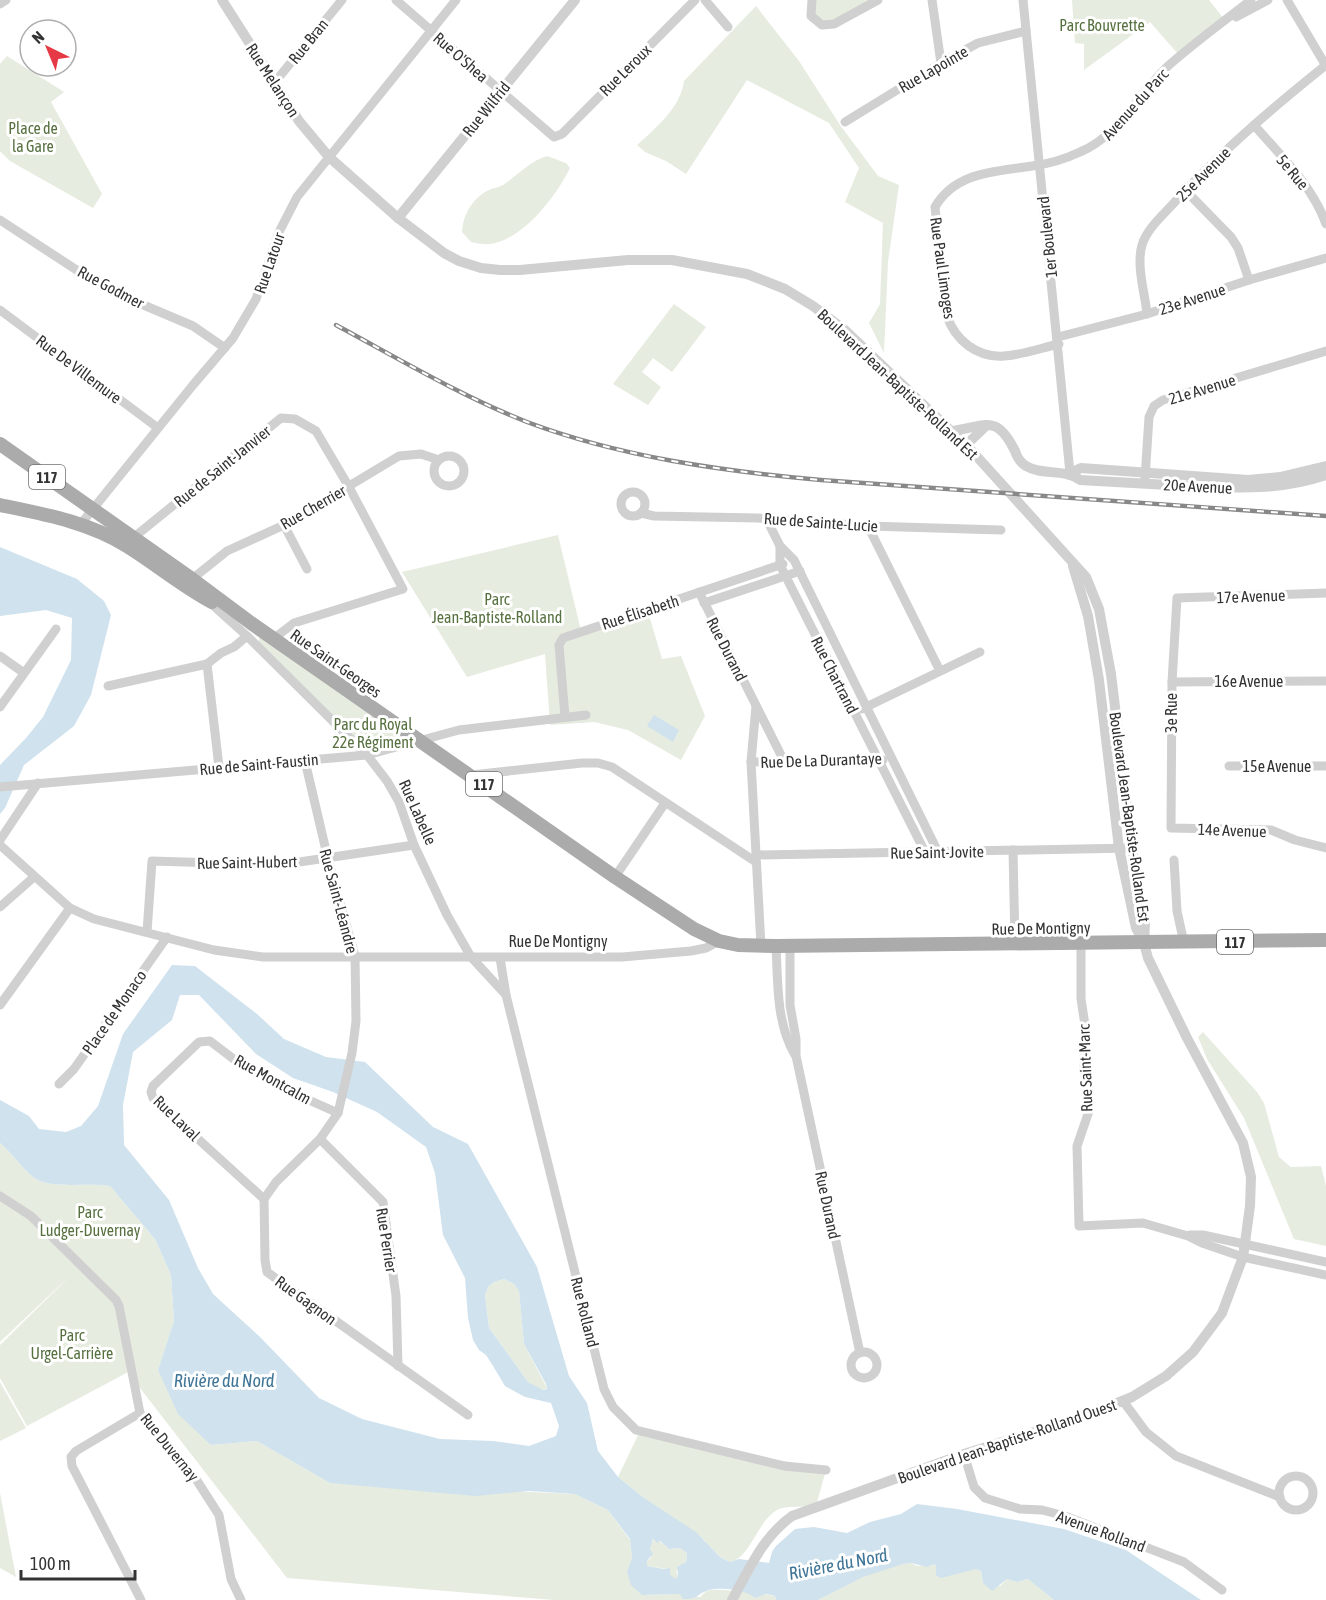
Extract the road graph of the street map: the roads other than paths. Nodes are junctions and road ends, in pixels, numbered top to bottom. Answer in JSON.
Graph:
{"nodes":[{"id":1,"x":6,"y":0,"type":"edge"},
{"id":2,"x":222,"y":0,"type":"edge"},
{"id":3,"x":342,"y":0,"type":"edge"},
{"id":4,"x":396,"y":0,"type":"edge"},
{"id":5,"x":456,"y":0,"type":"edge"},
{"id":6,"x":575,"y":0,"type":"edge"},
{"id":7,"x":695,"y":0,"type":"edge"},
{"id":8,"x":705,"y":0,"type":"edge"},
{"id":9,"x":812,"y":0,"type":"edge"},
{"id":10,"x":878,"y":0,"type":"edge"},
{"id":11,"x":932,"y":0,"type":"edge"},
{"id":12,"x":1023,"y":0,"type":"edge"},
{"id":13,"x":1251,"y":0,"type":"edge"},
{"id":14,"x":1268,"y":0,"type":"edge"},
{"id":15,"x":1287,"y":0,"type":"edge"},
{"id":16,"x":0,"y":4,"type":"edge"},
{"id":17,"x":1220,"y":24,"type":"junction"},
{"id":18,"x":728,"y":27,"type":"dead end"},
{"id":19,"x":431,"y":31,"type":"junction"},
{"id":20,"x":1026,"y":32,"type":"junction"},
{"id":21,"x":941,"y":63,"type":"junction"},
{"id":22,"x":1326,"y":65,"type":"edge"},
{"id":23,"x":275,"y":82,"type":"junction"},
{"id":24,"x":501,"y":91,"type":"junction"},
{"id":25,"x":845,"y":122,"type":"dead end"},
{"id":26,"x":1254,"y":124,"type":"junction"},
{"id":27,"x":554,"y":137,"type":"joint"},
{"id":28,"x":329,"y":158,"type":"junction"},
{"id":29,"x":1040,"y":165,"type":"junction"},
{"id":30,"x":1185,"y":190,"type":"junction"},
{"id":31,"x":398,"y":218,"type":"junction"},
{"id":32,"x":0,"y":220,"type":"edge"},
{"id":33,"x":1326,"y":224,"type":"edge"},
{"id":34,"x":1326,"y":258,"type":"edge"},
{"id":35,"x":1249,"y":280,"type":"junction"},
{"id":36,"x":0,"y":310,"type":"edge"},
{"id":37,"x":1147,"y":314,"type":"junction"},
{"id":38,"x":1058,"y":340,"type":"junction"},
{"id":39,"x":225,"y":348,"type":"junction"},
{"id":40,"x":1326,"y":351,"type":"edge"},
{"id":41,"x":987,"y":424,"type":"junction"},
{"id":42,"x":158,"y":428,"type":"junction"},
{"id":43,"x":953,"y":431,"type":"junction"},
{"id":44,"x":0,"y":444,"type":"edge"},
{"id":45,"x":966,"y":445,"type":"junction"},
{"id":46,"x":439,"y":460,"type":"dead end"},
{"id":47,"x":1326,"y":466,"type":"edge"},
{"id":48,"x":1070,"y":473,"type":"junction"},
{"id":49,"x":1326,"y":475,"type":"edge"},
{"id":50,"x":1145,"y":478,"type":"junction"},
{"id":51,"x":349,"y":487,"type":"junction"},
{"id":52,"x":71,"y":494,"type":"junction"},
{"id":53,"x":0,"y":505,"type":"edge"},
{"id":54,"x":93,"y":510,"type":"junction"},
{"id":55,"x":641,"y":513,"type":"dead end"},
{"id":56,"x":54,"y":516,"type":"junction"},
{"id":57,"x":766,"y":518,"type":"junction"},
{"id":58,"x":81,"y":525,"type":"junction"},
{"id":59,"x":284,"y":525,"type":"junction"},
{"id":60,"x":868,"y":526,"type":"junction"},
{"id":61,"x":1001,"y":530,"type":"dead end"},
{"id":62,"x":133,"y":538,"type":"junction"},
{"id":63,"x":780,"y":546,"type":"junction"},
{"id":64,"x":794,"y":560,"type":"junction"},
{"id":65,"x":1072,"y":564,"type":"junction"},
{"id":66,"x":780,"y":565,"type":"junction"},
{"id":67,"x":307,"y":569,"type":"dead end"},
{"id":68,"x":800,"y":571,"type":"junction"},
{"id":69,"x":785,"y":576,"type":"junction"},
{"id":70,"x":192,"y":579,"type":"junction"},
{"id":71,"x":699,"y":592,"type":"junction"},
{"id":72,"x":1326,"y":594,"type":"edge"},
{"id":73,"x":1177,"y":598,"type":"joint"},
{"id":74,"x":704,"y":603,"type":"junction"},
{"id":75,"x":56,"y":629,"type":"dead end"},
{"id":76,"x":249,"y":630,"type":"junction"},
{"id":77,"x":273,"y":639,"type":"junction"},
{"id":78,"x":980,"y":652,"type":"dead end"},
{"id":79,"x":0,"y":656,"type":"edge"},
{"id":80,"x":207,"y":664,"type":"junction"},
{"id":81,"x":940,"y":671,"type":"junction"},
{"id":82,"x":24,"y":673,"type":"junction"},
{"id":83,"x":1111,"y":674,"type":"junction"},
{"id":84,"x":1098,"y":676,"type":"junction"},
{"id":85,"x":1326,"y":681,"type":"edge"},
{"id":86,"x":1172,"y":682,"type":"junction"},
{"id":87,"x":108,"y":686,"type":"dead end"},
{"id":88,"x":756,"y":706,"type":"junction"},
{"id":89,"x":866,"y":706,"type":"junction"},
{"id":90,"x":0,"y":707,"type":"edge"},
{"id":91,"x":854,"y":712,"type":"junction"},
{"id":92,"x":586,"y":715,"type":"dead end"},
{"id":93,"x":566,"y":717,"type":"junction"},
{"id":94,"x":1116,"y":717,"type":"junction"},
{"id":95,"x":1103,"y":718,"type":"junction"},
{"id":96,"x":420,"y":740,"type":"junction"},
{"id":97,"x":367,"y":755,"type":"junction"},
{"id":98,"x":891,"y":758,"type":"junction"},
{"id":99,"x":305,"y":761,"type":"junction"},
{"id":100,"x":784,"y":761,"type":"junction"},
{"id":101,"x":879,"y":761,"type":"junction"},
{"id":102,"x":751,"y":762,"type":"junction"},
{"id":103,"x":1229,"y":766,"type":"dead end"},
{"id":104,"x":1326,"y":766,"type":"edge"},
{"id":105,"x":219,"y":767,"type":"junction"},
{"id":106,"x":472,"y":775,"type":"junction"},
{"id":107,"x":38,"y":783,"type":"junction"},
{"id":108,"x":0,"y":787,"type":"edge"},
{"id":109,"x":910,"y":795,"type":"junction"},
{"id":110,"x":899,"y":802,"type":"junction"},
{"id":111,"x":665,"y":803,"type":"junction"},
{"id":112,"x":1171,"y":828,"type":"joint"},
{"id":113,"x":0,"y":840,"type":"edge"},
{"id":114,"x":0,"y":845,"type":"edge"},
{"id":115,"x":414,"y":845,"type":"junction"},
{"id":116,"x":1119,"y":848,"type":"junction"},
{"id":117,"x":1132,"y":848,"type":"junction"},
{"id":118,"x":1326,"y":848,"type":"edge"},
{"id":119,"x":1012,"y":850,"type":"junction"},
{"id":120,"x":925,"y":852,"type":"junction"},
{"id":121,"x":938,"y":852,"type":"junction"},
{"id":122,"x":328,"y":858,"type":"junction"},
{"id":123,"x":756,"y":859,"type":"junction"},
{"id":124,"x":1174,"y":860,"type":"dead end"},
{"id":125,"x":615,"y":876,"type":"junction"},
{"id":126,"x":34,"y":877,"type":"junction"},
{"id":127,"x":0,"y":907,"type":"edge"},
{"id":128,"x":70,"y":908,"type":"junction"},
{"id":129,"x":147,"y":932,"type":"junction"},
{"id":130,"x":167,"y":937,"type":"junction"},
{"id":131,"x":1326,"y":940,"type":"edge"},
{"id":132,"x":719,"y":941,"type":"junction"},
{"id":133,"x":1081,"y":943,"type":"junction"},
{"id":134,"x":1184,"y":943,"type":"junction"},
{"id":135,"x":1144,"y":944,"type":"junction"},
{"id":136,"x":1015,"y":945,"type":"junction"},
{"id":137,"x":761,"y":946,"type":"junction"},
{"id":138,"x":776,"y":946,"type":"junction"},
{"id":139,"x":790,"y":946,"type":"junction"},
{"id":140,"x":355,"y":956,"type":"junction"},
{"id":141,"x":471,"y":957,"type":"junction"},
{"id":142,"x":500,"y":958,"type":"junction"},
{"id":143,"x":506,"y":995,"type":"junction"},
{"id":144,"x":0,"y":1005,"type":"edge"},
{"id":145,"x":210,"y":1041,"type":"joint"},
{"id":146,"x":795,"y":1056,"type":"junction"},
{"id":147,"x":59,"y":1084,"type":"dead end"},
{"id":148,"x":339,"y":1108,"type":"junction"},
{"id":149,"x":320,"y":1139,"type":"junction"},
{"id":150,"x":0,"y":1196,"type":"edge"},
{"id":151,"x":264,"y":1199,"type":"junction"},
{"id":152,"x":1188,"y":1236,"type":"junction"},
{"id":153,"x":1246,"y":1244,"type":"junction"},
{"id":154,"x":1243,"y":1257,"type":"junction"},
{"id":155,"x":1326,"y":1262,"type":"edge"},
{"id":156,"x":1326,"y":1275,"type":"edge"},
{"id":157,"x":860,"y":1353,"type":"dead end"},
{"id":158,"x":398,"y":1366,"type":"junction"},
{"id":159,"x":1123,"y":1401,"type":"junction"},
{"id":160,"x":140,"y":1413,"type":"junction"},
{"id":161,"x":468,"y":1415,"type":"dead end"},
{"id":162,"x":964,"y":1454,"type":"junction"},
{"id":163,"x":826,"y":1470,"type":"dead end"},
{"id":164,"x":1280,"y":1497,"type":"dead end"},
{"id":165,"x":1222,"y":1590,"type":"dead end"},
{"id":166,"x":141,"y":1600,"type":"edge"},
{"id":167,"x":241,"y":1600,"type":"edge"},
{"id":168,"x":732,"y":1600,"type":"edge"}],
"edges":[{"from":1,"to":16,"type":"street"},
{"from":2,"to":23,"type":"street","name":"Rue Melançon"},
{"from":3,"to":23,"type":"street","name":"Rue Bran"},
{"from":4,"to":19,"type":"street","name":"Rue O'Shea"},
{"from":5,"to":19,"type":"street","name":"Rue Latour"},
{"from":6,"to":24,"type":"street","name":"Rue Wilfrid"},
{"from":7,"to":27,"type":"street","name":"Rue Leroux"},
{"from":8,"to":18,"type":"street"},
{"from":9,"to":10,"type":"street"},
{"from":11,"to":21,"type":"street"},
{"from":12,"to":20,"type":"street","name":"1er Boulevard"},
{"from":13,"to":17,"type":"street","name":"Avenue du Parc"},
{"from":14,"to":17,"type":"street","name":"Avenue du Parc"},
{"from":15,"to":22,"type":"street"},
{"from":17,"to":29,"type":"street","name":"Avenue du Parc"},
{"from":19,"to":24,"type":"street","name":"Rue O'Shea"},
{"from":19,"to":28,"type":"street","name":"Rue Latour"},
{"from":20,"to":21,"type":"street","name":"Rue Lapointe"},
{"from":20,"to":29,"type":"street","name":"1er Boulevard"},
{"from":21,"to":25,"type":"street","name":"Rue Lapointe"},
{"from":22,"to":26,"type":"street","name":"25e Avenue"},
{"from":23,"to":28,"type":"street","name":"Rue Melançon"},
{"from":24,"to":27,"type":"street","name":"Rue O'Shea"},
{"from":24,"to":31,"type":"street","name":"Rue Wilfrid"},
{"from":26,"to":30,"type":"street","name":"25e Avenue"},
{"from":26,"to":33,"type":"street","name":"5e Rue"},
{"from":28,"to":31,"type":"street","name":"Boulevard Jean-Baptiste-Rolland Est"},
{"from":28,"to":39,"type":"street","name":"Rue Latour"},
{"from":29,"to":38,"type":"street","name":"1er Boulevard"},
{"from":29,"to":38,"type":"street","name":"Rue Paul Limoges"},
{"from":30,"to":35,"type":"street"},
{"from":30,"to":37,"type":"street","name":"25e Avenue"},
{"from":31,"to":43,"type":"street","name":"Boulevard Jean-Baptiste-Rolland Est"},
{"from":32,"to":39,"type":"street","name":"Rue Godmer"},
{"from":34,"to":35,"type":"street","name":"23e Avenue"},
{"from":35,"to":37,"type":"street","name":"23e Avenue"},
{"from":36,"to":42,"type":"street","name":"Rue De Villemure"},
{"from":37,"to":38,"type":"street","name":"23e Avenue"},
{"from":38,"to":48,"type":"street","name":"1er Boulevard"},
{"from":39,"to":42,"type":"street","name":"Rue Latour"},
{"from":40,"to":50,"type":"street","name":"21e Avenue"},
{"from":41,"to":43,"type":"street"},
{"from":41,"to":45,"type":"street"},
{"from":41,"to":48,"type":"street","name":"20e Avenue"},
{"from":42,"to":54,"type":"street","name":"Rue Latour"},
{"from":43,"to":45,"type":"street","name":"Boulevard Jean-Baptiste-Rolland Est"},
{"from":44,"to":52,"type":"main road","name":"Rue Saint-Georges","number":"117"},
{"from":45,"to":65,"type":"street","name":"Boulevard Jean-Baptiste-Rolland Est"},
{"from":46,"to":51,"type":"street","name":"Rue Cherrier"},
{"from":47,"to":50,"type":"street","name":"20e Avenue"},
{"from":48,"to":50,"type":"street","name":"20e Avenue"},
{"from":49,"to":50,"type":"street","name":"20e Avenue"},
{"from":51,"to":59,"type":"street","name":"Rue Cherrier"},
{"from":51,"to":62,"type":"street","name":"Rue de Saint-Janvier"},
{"from":51,"to":77,"type":"street"},
{"from":52,"to":54,"type":"main road","name":"Rue Saint-Georges","number":"117"},
{"from":52,"to":56,"type":"main road"},
{"from":53,"to":56,"type":"main road","name":"Rue Labelle","number":"117"},
{"from":54,"to":58,"type":"street","name":"Rue Latour"},
{"from":54,"to":62,"type":"main road","name":"Rue Saint-Georges","number":"117"},
{"from":55,"to":57,"type":"street","name":"Rue de Sainte-Lucie"},
{"from":56,"to":58,"type":"main road","name":"Rue Labelle","number":"117"},
{"from":57,"to":60,"type":"street","name":"Rue de Sainte-Lucie"},
{"from":57,"to":63,"type":"street","name":"Rue Chartrand"},
{"from":58,"to":76,"type":"main road","name":"Rue Labelle","number":"117"},
{"from":59,"to":67,"type":"street"},
{"from":59,"to":70,"type":"street","name":"Rue Cherrier"},
{"from":60,"to":61,"type":"street","name":"Rue de Sainte-Lucie"},
{"from":60,"to":81,"type":"street"},
{"from":62,"to":70,"type":"main road","name":"Rue Saint-Georges","number":"117"},
{"from":63,"to":64,"type":"street","name":"Rue Chartrand"},
{"from":63,"to":66,"type":"street","name":"Rue Chartrand"},
{"from":64,"to":66,"type":"street","name":"Rue Élisabeth"},
{"from":64,"to":68,"type":"street","name":"Rue Chartrand"},
{"from":65,"to":83,"type":"street","name":"Boulevard Jean-Baptiste-Rolland Est"},
{"from":65,"to":84,"type":"street","name":"Boulevard Jean-Baptiste-Rolland Est"},
{"from":66,"to":69,"type":"street","name":"Rue Chartrand"},
{"from":66,"to":71,"type":"street","name":"Rue Élisabeth"},
{"from":68,"to":69,"type":"street","name":"Rue Élisabeth"},
{"from":68,"to":89,"type":"street","name":"Rue Chartrand"},
{"from":69,"to":74,"type":"street","name":"Rue Élisabeth"},
{"from":69,"to":91,"type":"street","name":"Rue Chartrand"},
{"from":70,"to":76,"type":"main road","name":"Rue Saint-Georges","number":"117"},
{"from":71,"to":74,"type":"street","name":"Rue Durand"},
{"from":71,"to":93,"type":"street","name":"Rue Élisabeth"},
{"from":72,"to":73,"type":"street","name":"17e Avenue"},
{"from":73,"to":86,"type":"street","name":"3e Rue"},
{"from":74,"to":88,"type":"street","name":"Rue Durand"},
{"from":75,"to":82,"type":"street"},
{"from":76,"to":77,"type":"main road","name":"Rue Saint-Georges","number":"117"},
{"from":76,"to":80,"type":"street"},
{"from":76,"to":97,"type":"street","name":"Rue Labelle"},
{"from":77,"to":96,"type":"main road","name":"Rue Saint-Georges","number":"117"},
{"from":78,"to":81,"type":"street"},
{"from":79,"to":82,"type":"street"},
{"from":80,"to":87,"type":"street"},
{"from":80,"to":105,"type":"street"},
{"from":81,"to":89,"type":"street"},
{"from":82,"to":90,"type":"street"},
{"from":83,"to":84,"type":"street"},
{"from":83,"to":94,"type":"street","name":"Boulevard Jean-Baptiste-Rolland Est"},
{"from":84,"to":95,"type":"street","name":"Boulevard Jean-Baptiste-Rolland Est"},
{"from":85,"to":86,"type":"street","name":"16e Avenue"},
{"from":86,"to":112,"type":"street","name":"3e Rue"},
{"from":88,"to":100,"type":"street","name":"Rue Durand"},
{"from":88,"to":102,"type":"street"},
{"from":89,"to":91,"type":"street"},
{"from":89,"to":98,"type":"street","name":"Rue Chartrand"},
{"from":91,"to":101,"type":"street","name":"Rue Chartrand"},
{"from":92,"to":93,"type":"street","name":"Rue de Saint-Faustin"},
{"from":93,"to":96,"type":"street","name":"Rue de Saint-Faustin"},
{"from":94,"to":95,"type":"street"},
{"from":94,"to":117,"type":"street","name":"Boulevard Jean-Baptiste-Rolland Est"},
{"from":95,"to":116,"type":"street","name":"Boulevard Jean-Baptiste-Rolland Est"},
{"from":96,"to":97,"type":"street","name":"Rue de Saint-Faustin"},
{"from":96,"to":106,"type":"main road","name":"Rue Saint-Georges","number":"117"},
{"from":97,"to":99,"type":"street","name":"Rue de Saint-Faustin"},
{"from":97,"to":115,"type":"street","name":"Rue Labelle"},
{"from":98,"to":101,"type":"street","name":"Rue De La Durantaye"},
{"from":98,"to":109,"type":"street","name":"Rue Chartrand"},
{"from":99,"to":105,"type":"street","name":"Rue de Saint-Faustin"},
{"from":99,"to":122,"type":"street","name":"Rue Saint-Léandre"},
{"from":100,"to":101,"type":"street","name":"Rue De La Durantaye"},
{"from":100,"to":102,"type":"street","name":"Rue De La Durantaye"},
{"from":101,"to":110,"type":"street","name":"Rue Chartrand"},
{"from":102,"to":123,"type":"street"},
{"from":103,"to":104,"type":"street","name":"15e Avenue"},
{"from":105,"to":107,"type":"street","name":"Rue de Saint-Faustin"},
{"from":106,"to":111,"type":"street"},
{"from":106,"to":125,"type":"main road","name":"Rue Saint-Georges","number":"117"},
{"from":107,"to":108,"type":"street","name":"Rue de Saint-Faustin"},
{"from":107,"to":113,"type":"street"},
{"from":109,"to":110,"type":"street"},
{"from":109,"to":121,"type":"street","name":"Rue Chartrand"},
{"from":110,"to":120,"type":"street","name":"Rue Chartrand"},
{"from":111,"to":123,"type":"street"},
{"from":111,"to":125,"type":"street"},
{"from":112,"to":118,"type":"street","name":"14e Avenue"},
{"from":114,"to":126,"type":"street","name":"Rue De Montigny"},
{"from":115,"to":122,"type":"street","name":"Rue Saint-Hubert"},
{"from":115,"to":141,"type":"street","name":"Rue Labelle"},
{"from":116,"to":117,"type":"street","name":"Rue Saint-Jovite"},
{"from":116,"to":119,"type":"street","name":"Rue Saint-Jovite"},
{"from":116,"to":135,"type":"street","name":"Boulevard Jean-Baptiste-Rolland Est"},
{"from":117,"to":135,"type":"street","name":"Boulevard Jean-Baptiste-Rolland Est"},
{"from":119,"to":121,"type":"street","name":"Rue Saint-Jovite"},
{"from":119,"to":136,"type":"street"},
{"from":120,"to":121,"type":"street","name":"Rue Saint-Jovite"},
{"from":120,"to":123,"type":"street","name":"Rue Saint-Jovite"},
{"from":122,"to":129,"type":"street","name":"Rue Saint-Hubert"},
{"from":122,"to":140,"type":"street","name":"Rue Saint-Léandre"},
{"from":123,"to":137,"type":"street"},
{"from":124,"to":134,"type":"street"},
{"from":125,"to":132,"type":"main road","name":"Rue Saint-Georges","number":"117"},
{"from":126,"to":127,"type":"street"},
{"from":126,"to":128,"type":"street","name":"Rue De Montigny"},
{"from":128,"to":129,"type":"street","name":"Rue De Montigny"},
{"from":128,"to":144,"type":"street"},
{"from":129,"to":130,"type":"street","name":"Rue De Montigny"},
{"from":130,"to":140,"type":"street","name":"Rue De Montigny"},
{"from":130,"to":147,"type":"street","name":"Place de Monaco"},
{"from":131,"to":134,"type":"main road","number":"117"},
{"from":132,"to":137,"type":"main road","name":"Rue De Montigny","number":"117"},
{"from":132,"to":142,"type":"street","name":"Rue De Montigny"},
{"from":133,"to":135,"type":"main road","name":"Rue De Montigny","number":"117"},
{"from":133,"to":136,"type":"main road","name":"Rue De Montigny","number":"117"},
{"from":133,"to":152,"type":"street","name":"Rue Saint-Marc"},
{"from":134,"to":135,"type":"main road","number":"117"},
{"from":135,"to":153,"type":"street","name":"Boulevard Jean-Baptiste-Rolland Ouest"},
{"from":136,"to":139,"type":"main road","name":"Rue De Montigny","number":"117"},
{"from":137,"to":138,"type":"main road","name":"Rue De Montigny","number":"117"},
{"from":138,"to":139,"type":"main road","name":"Rue De Montigny","number":"117"},
{"from":138,"to":146,"type":"street","name":"Rue Durand"},
{"from":139,"to":146,"type":"street","name":"Rue Durand"},
{"from":140,"to":141,"type":"street","name":"Rue De Montigny"},
{"from":140,"to":148,"type":"street","name":"Rue Saint-Léandre"},
{"from":141,"to":142,"type":"street","name":"Rue De Montigny"},
{"from":141,"to":143,"type":"street","name":"Rue Rolland"},
{"from":142,"to":143,"type":"street","name":"Rue Rolland"},
{"from":143,"to":163,"type":"street","name":"Rue Rolland"},
{"from":145,"to":148,"type":"street","name":"Rue Montcalm"},
{"from":145,"to":151,"type":"street","name":"Rue Laval"},
{"from":146,"to":157,"type":"street","name":"Rue Durand"},
{"from":148,"to":149,"type":"street"},
{"from":149,"to":151,"type":"street"},
{"from":149,"to":158,"type":"street","name":"Rue Perrier"},
{"from":150,"to":160,"type":"street","name":"Rue Duvernay"},
{"from":151,"to":158,"type":"street","name":"Rue Gagnon"},
{"from":152,"to":153,"type":"street"},
{"from":152,"to":154,"type":"street"},
{"from":153,"to":154,"type":"street","name":"Boulevard Jean-Baptiste-Rolland Ouest"},
{"from":153,"to":155,"type":"street"},
{"from":154,"to":156,"type":"street"},
{"from":154,"to":159,"type":"street","name":"Boulevard Jean-Baptiste-Rolland Ouest"},
{"from":158,"to":161,"type":"street","name":"Rue Gagnon"},
{"from":159,"to":162,"type":"street","name":"Boulevard Jean-Baptiste-Rolland Ouest"},
{"from":159,"to":164,"type":"street"},
{"from":160,"to":166,"type":"street"},
{"from":160,"to":167,"type":"street","name":"Rue Duvernay"},
{"from":162,"to":165,"type":"street","name":"Avenue Rolland"},
{"from":162,"to":168,"type":"street","name":"Boulevard Jean-Baptiste-Rolland Ouest"}]}
